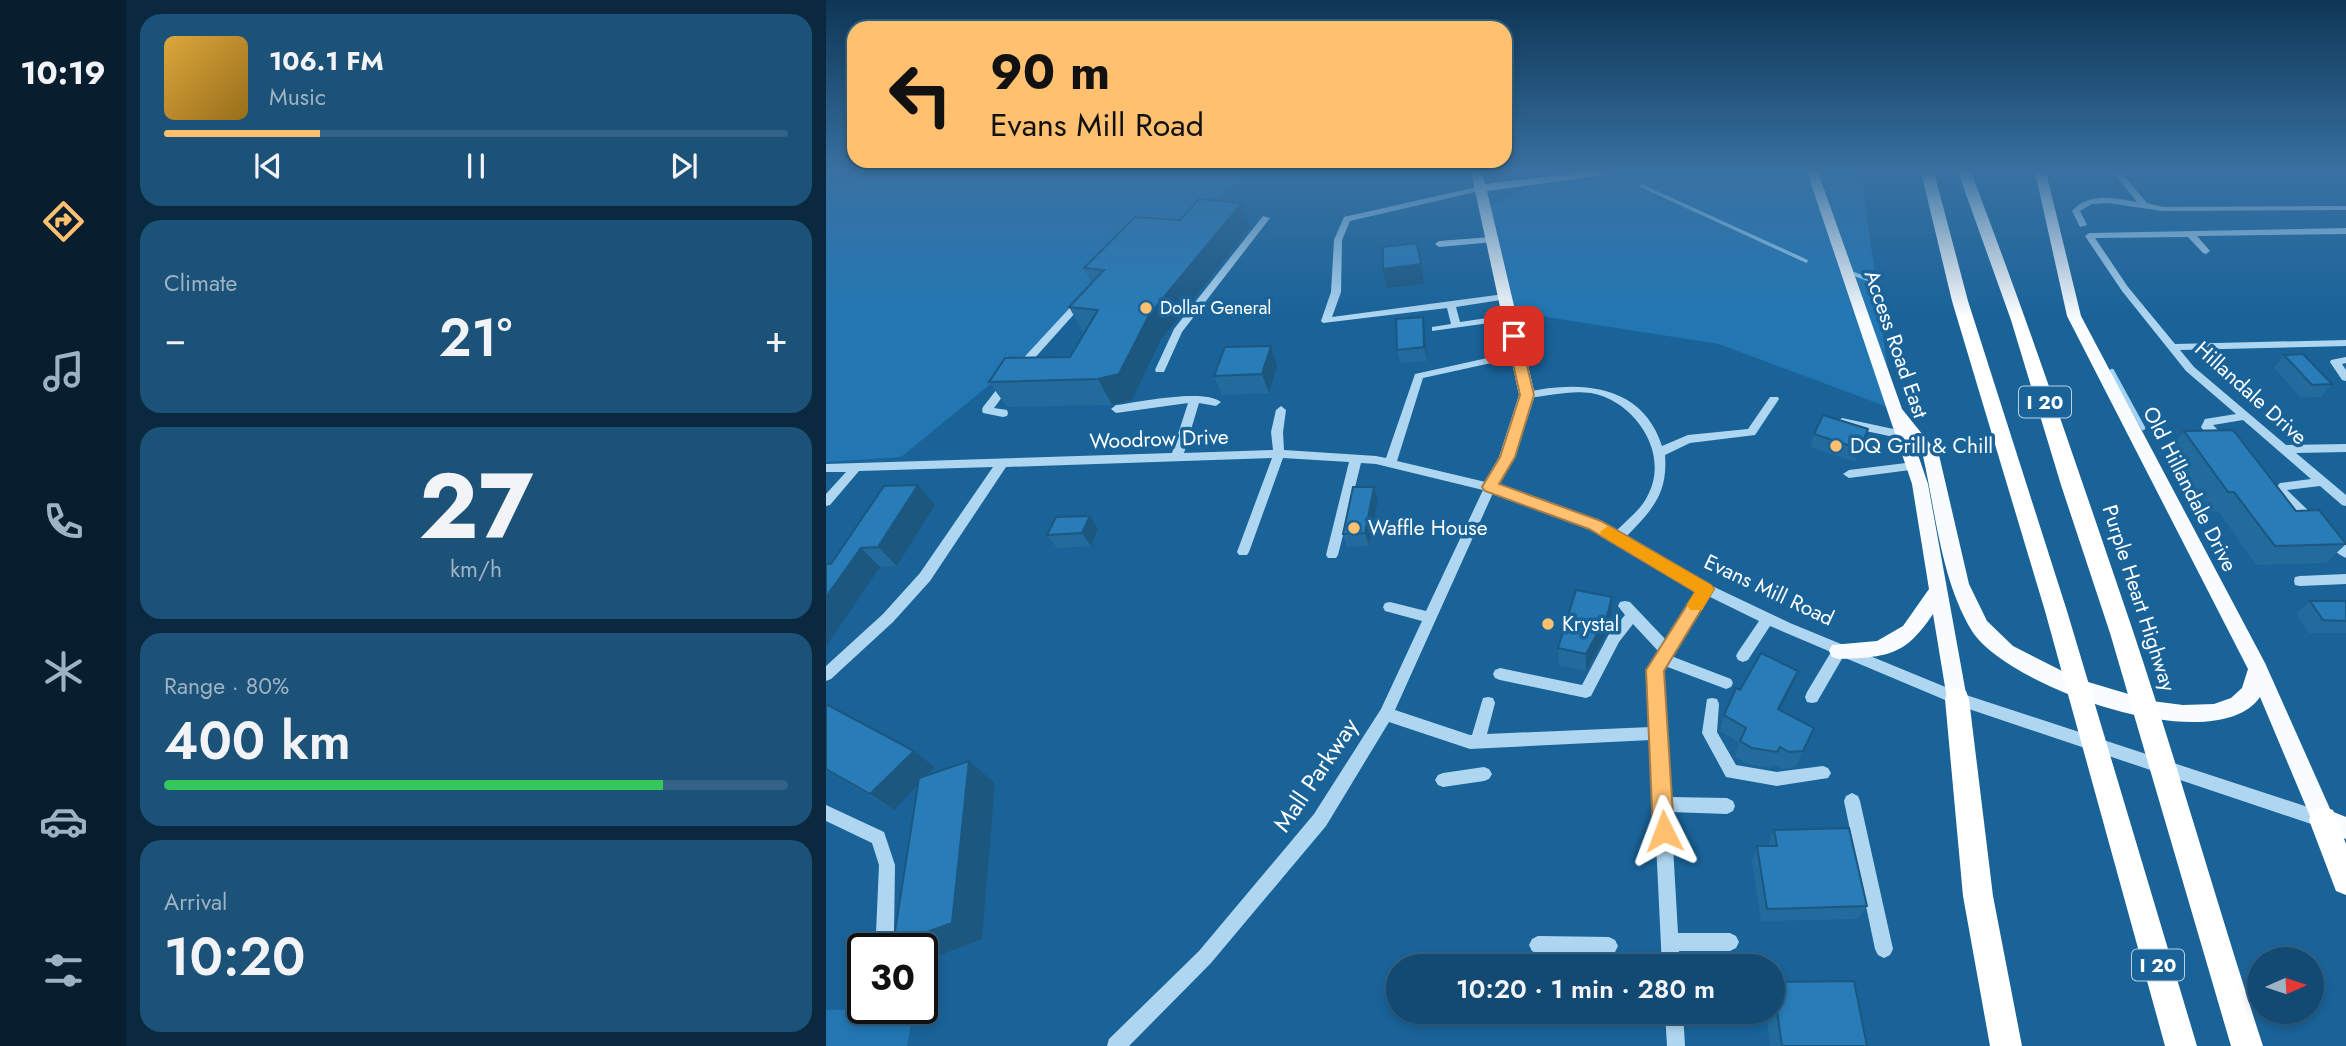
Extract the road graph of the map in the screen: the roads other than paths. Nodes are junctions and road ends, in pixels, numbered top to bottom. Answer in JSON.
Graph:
{"nodes":[{"id":1,"x":1264,"y":221,"type":"edge"},
{"id":2,"x":1346,"y":221,"type":"edge"},
{"id":3,"x":1487,"y":221,"type":"edge"},
{"id":4,"x":1829,"y":221,"type":"edge"},
{"id":5,"x":1939,"y":221,"type":"edge"},
{"id":6,"x":1982,"y":221,"type":"edge"},
{"id":7,"x":2052,"y":221,"type":"edge"},
{"id":8,"x":2081,"y":221,"type":"edge"},
{"id":9,"x":2083,"y":225,"type":"dead end"},
{"id":10,"x":2346,"y":231,"type":"edge"},
{"id":11,"x":2190,"y":234,"type":"junction"},
{"id":12,"x":1491,"y":240,"type":"junction"},
{"id":13,"x":1439,"y":244,"type":"dead end"},
{"id":14,"x":2206,"y":251,"type":"dead end"},
{"id":15,"x":1087,"y":294,"type":"edge"},
{"id":16,"x":1504,"y":298,"type":"junction"},
{"id":17,"x":1451,"y":305,"type":"junction"},
{"id":18,"x":1508,"y":318,"type":"junction"},
{"id":19,"x":1456,"y":326,"type":"junction"},
{"id":20,"x":1435,"y":329,"type":"dead end"},
{"id":21,"x":2282,"y":334,"type":"dead end"},
{"id":22,"x":2346,"y":343,"type":"edge"},
{"id":23,"x":2291,"y":344,"type":"junction"},
{"id":24,"x":2172,"y":347,"type":"junction"},
{"id":25,"x":1519,"y":354,"type":"junction"},
{"id":26,"x":2346,"y":360,"type":"edge"},
{"id":27,"x":1160,"y":370,"type":"dead end"},
{"id":28,"x":2346,"y":378,"type":"edge"},
{"id":29,"x":1527,"y":395,"type":"junction"},
{"id":30,"x":1195,"y":399,"type":"junction"},
{"id":31,"x":1774,"y":399,"type":"dead end"},
{"id":32,"x":1216,"y":402,"type":"dead end"},
{"id":33,"x":1116,"y":409,"type":"dead end"},
{"id":34,"x":1281,"y":410,"type":"dead end"},
{"id":35,"x":1895,"y":411,"type":"junction"},
{"id":36,"x":1003,"y":413,"type":"dead end"},
{"id":37,"x":2245,"y":416,"type":"junction"},
{"id":38,"x":1836,"y":421,"type":"edge"},
{"id":39,"x":1903,"y":435,"type":"junction"},
{"id":40,"x":2346,"y":448,"type":"edge"},
{"id":41,"x":2232,"y":449,"type":"edge"},
{"id":42,"x":2284,"y":449,"type":"junction"},
{"id":43,"x":1660,"y":452,"type":"junction"},
{"id":44,"x":1279,"y":454,"type":"junction"},
{"id":45,"x":1177,"y":457,"type":"junction"},
{"id":46,"x":1356,"y":459,"type":"junction"},
{"id":47,"x":1002,"y":463,"type":"junction"},
{"id":48,"x":1391,"y":464,"type":"junction"},
{"id":49,"x":857,"y":466,"type":"junction"},
{"id":50,"x":1914,"y":466,"type":"junction"},
{"id":51,"x":826,"y":468,"type":"edge"},
{"id":52,"x":1849,"y":474,"type":"dead end"},
{"id":53,"x":2322,"y":482,"type":"junction"},
{"id":54,"x":1490,"y":487,"type":"junction"},
{"id":55,"x":826,"y":502,"type":"edge"},
{"id":56,"x":2346,"y":502,"type":"edge"},
{"id":57,"x":1617,"y":538,"type":"junction"},
{"id":58,"x":1242,"y":552,"type":"dead end"},
{"id":59,"x":2346,"y":553,"type":"edge"},
{"id":60,"x":1332,"y":555,"type":"dead end"},
{"id":61,"x":2346,"y":579,"type":"edge"},
{"id":62,"x":2300,"y":581,"type":"dead end"},
{"id":63,"x":1705,"y":589,"type":"junction"},
{"id":64,"x":1938,"y":590,"type":"junction"},
{"id":65,"x":1390,"y":607,"type":"dead end"},
{"id":66,"x":1430,"y":618,"type":"junction"},
{"id":67,"x":1768,"y":619,"type":"junction"},
{"id":68,"x":1839,"y":651,"type":"junction"},
{"id":69,"x":1664,"y":655,"type":"junction"},
{"id":70,"x":1744,"y":656,"type":"dead end"},
{"id":71,"x":2258,"y":670,"type":"junction"},
{"id":72,"x":1500,"y":674,"type":"dead end"},
{"id":73,"x":826,"y":675,"type":"edge"},
{"id":74,"x":1726,"y":683,"type":"dead end"},
{"id":75,"x":1812,"y":696,"type":"dead end"},
{"id":76,"x":1957,"y":699,"type":"junction"},
{"id":77,"x":1488,"y":703,"type":"dead end"},
{"id":78,"x":1712,"y":704,"type":"dead end"},
{"id":79,"x":1386,"y":714,"type":"junction"},
{"id":80,"x":1658,"y":733,"type":"junction"},
{"id":81,"x":1478,"y":741,"type":"junction"},
{"id":82,"x":1823,"y":773,"type":"dead end"},
{"id":83,"x":1485,"y":774,"type":"dead end"},
{"id":84,"x":1443,"y":780,"type":"dead end"},
{"id":85,"x":1852,"y":801,"type":"dead end"},
{"id":86,"x":1662,"y":804,"type":"junction"},
{"id":87,"x":1727,"y":806,"type":"dead end"},
{"id":88,"x":826,"y":813,"type":"edge"},
{"id":89,"x":2335,"y":824,"type":"edge"},
{"id":90,"x":2346,"y":881,"type":"edge"},
{"id":91,"x":885,"y":933,"type":"dead end"},
{"id":92,"x":1670,"y":942,"type":"junction"},
{"id":93,"x":1730,"y":942,"type":"dead end"},
{"id":94,"x":1538,"y":945,"type":"dead end"},
{"id":95,"x":1609,"y":946,"type":"dead end"},
{"id":96,"x":1884,"y":949,"type":"dead end"},
{"id":97,"x":1670,"y":954,"type":"edge"},
{"id":98,"x":1674,"y":1024,"type":"edge"},
{"id":99,"x":1116,"y":1046,"type":"edge"},
{"id":100,"x":1675,"y":1046,"type":"edge"},
{"id":101,"x":2006,"y":1046,"type":"edge"},
{"id":102,"x":2181,"y":1046,"type":"edge"},
{"id":103,"x":2247,"y":1046,"type":"edge"}],
"edges":[{"from":1,"to":27,"type":"street"},
{"from":2,"to":17,"type":"street"},
{"from":3,"to":12,"type":"main road"},
{"from":4,"to":35,"type":"main road","name":"Access Road East"},
{"from":5,"to":102,"type":"highway","number":"I 20"},
{"from":6,"to":103,"type":"highway","name":"Purple Heart Highway","number":"I 20"},
{"from":7,"to":71,"type":"main road","name":"Old Hillandale Drive"},
{"from":8,"to":9,"type":"street"},
{"from":10,"to":11,"type":"street"},
{"from":11,"to":14,"type":"street"},
{"from":11,"to":24,"type":"street","name":"Hillandale Drive"},
{"from":12,"to":13,"type":"street"},
{"from":12,"to":16,"type":"main road"},
{"from":15,"to":36,"type":"street"},
{"from":16,"to":17,"type":"street"},
{"from":16,"to":18,"type":"main road"},
{"from":17,"to":19,"type":"street"},
{"from":18,"to":19,"type":"street"},
{"from":18,"to":25,"type":"main road"},
{"from":19,"to":20,"type":"street"},
{"from":21,"to":23,"type":"street"},
{"from":22,"to":23,"type":"street"},
{"from":23,"to":24,"type":"street"},
{"from":24,"to":37,"type":"street","name":"Hillandale Drive"},
{"from":25,"to":29,"type":"main road"},
{"from":25,"to":48,"type":"street"},
{"from":26,"to":28,"type":"street"},
{"from":29,"to":43,"type":"street"},
{"from":29,"to":54,"type":"main road"},
{"from":30,"to":32,"type":"street"},
{"from":30,"to":33,"type":"street"},
{"from":30,"to":45,"type":"street"},
{"from":31,"to":43,"type":"street"},
{"from":34,"to":44,"type":"street"},
{"from":35,"to":39,"type":"main road","name":"Access Road East"},
{"from":35,"to":71,"type":"main road"},
{"from":37,"to":41,"type":"street"},
{"from":37,"to":42,"type":"street","name":"Hillandale Drive"},
{"from":38,"to":39,"type":"street"},
{"from":39,"to":50,"type":"main road","name":"Access Road East"},
{"from":40,"to":42,"type":"street"},
{"from":42,"to":53,"type":"street","name":"Hillandale Drive"},
{"from":43,"to":57,"type":"street"},
{"from":44,"to":45,"type":"street","name":"Woodrow Drive"},
{"from":44,"to":46,"type":"street","name":"Woodrow Drive"},
{"from":44,"to":58,"type":"street"},
{"from":45,"to":47,"type":"street","name":"Woodrow Drive"},
{"from":46,"to":48,"type":"street","name":"Woodrow Drive"},
{"from":46,"to":60,"type":"street"},
{"from":47,"to":49,"type":"street","name":"Woodrow Drive"},
{"from":47,"to":73,"type":"street"},
{"from":48,"to":54,"type":"street","name":"Woodrow Drive"},
{"from":49,"to":51,"type":"street","name":"Woodrow Drive"},
{"from":49,"to":55,"type":"street"},
{"from":50,"to":52,"type":"street"},
{"from":50,"to":64,"type":"main road","name":"Access Road East"},
{"from":53,"to":56,"type":"street","name":"Hillandale Drive"},
{"from":53,"to":59,"type":"street"},
{"from":54,"to":57,"type":"street","name":"Evans Mill Road"},
{"from":54,"to":66,"type":"street","name":"Mall Parkway"},
{"from":57,"to":63,"type":"street","name":"Evans Mill Road"},
{"from":61,"to":62,"type":"street"},
{"from":63,"to":67,"type":"street","name":"Evans Mill Road"},
{"from":63,"to":69,"type":"street"},
{"from":64,"to":68,"type":"main road"},
{"from":64,"to":76,"type":"main road","name":"Access Road East"},
{"from":65,"to":66,"type":"street"},
{"from":66,"to":79,"type":"street","name":"Mall Parkway"},
{"from":67,"to":68,"type":"street","name":"Evans Mill Road"},
{"from":67,"to":70,"type":"street"},
{"from":68,"to":75,"type":"street"},
{"from":68,"to":76,"type":"street","name":"Evans Mill Road"},
{"from":69,"to":72,"type":"street"},
{"from":69,"to":74,"type":"street"},
{"from":69,"to":80,"type":"street"},
{"from":71,"to":89,"type":"main road","name":"Old Hillandale Drive"},
{"from":76,"to":89,"type":"street","name":"Evans Mill Road"},
{"from":76,"to":101,"type":"highway"},
{"from":77,"to":81,"type":"street"},
{"from":78,"to":82,"type":"street"},
{"from":79,"to":81,"type":"street"},
{"from":79,"to":99,"type":"street","name":"Mall Parkway"},
{"from":80,"to":81,"type":"street"},
{"from":80,"to":86,"type":"street"},
{"from":83,"to":84,"type":"street"},
{"from":85,"to":96,"type":"street"},
{"from":86,"to":87,"type":"street"},
{"from":86,"to":92,"type":"street"},
{"from":88,"to":91,"type":"street"},
{"from":89,"to":90,"type":"highway"},
{"from":92,"to":93,"type":"street"},
{"from":92,"to":97,"type":"street"},
{"from":94,"to":95,"type":"street"},
{"from":98,"to":100,"type":"street"}]}
